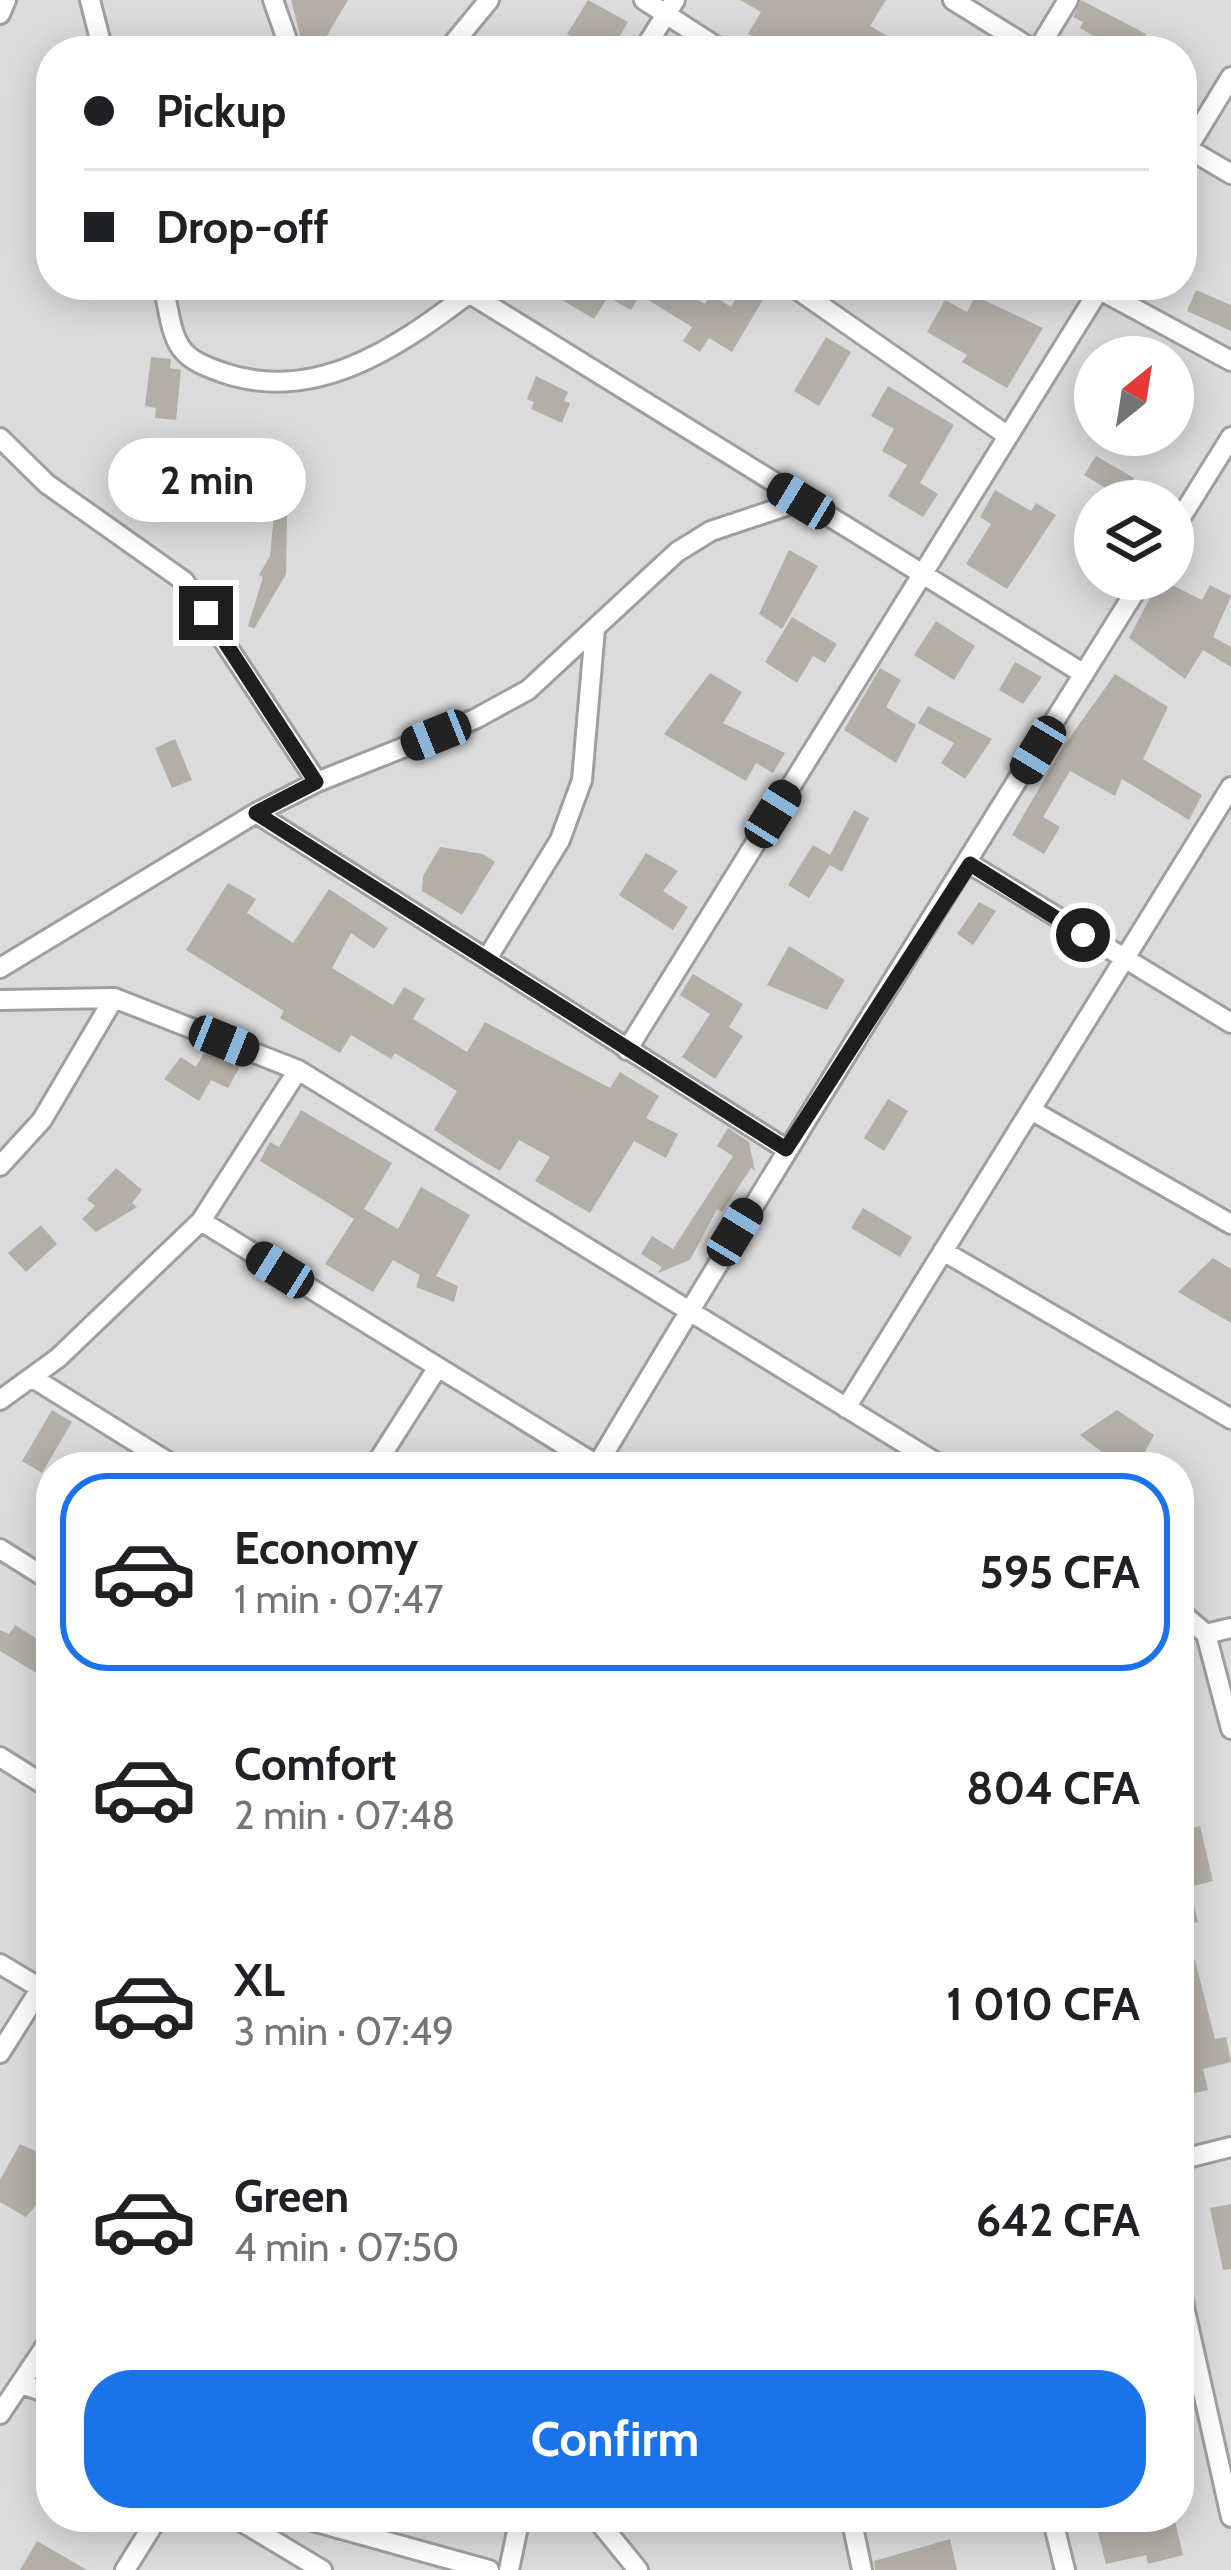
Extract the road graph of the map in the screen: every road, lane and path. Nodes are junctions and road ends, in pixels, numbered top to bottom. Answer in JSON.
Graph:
{"nodes":[{"id":1,"x":6,"y":0,"type":"edge"},
{"id":2,"x":90,"y":0,"type":"edge"},
{"id":3,"x":273,"y":0,"type":"edge"},
{"id":4,"x":489,"y":0,"type":"edge"},
{"id":5,"x":644,"y":0,"type":"edge"},
{"id":6,"x":952,"y":0,"type":"edge"},
{"id":7,"x":1068,"y":0,"type":"edge"},
{"id":8,"x":671,"y":7,"type":"edge"},
{"id":9,"x":0,"y":14,"type":"edge"},
{"id":10,"x":99,"y":36,"type":"edge"},
{"id":11,"x":286,"y":36,"type":"edge"},
{"id":12,"x":459,"y":36,"type":"edge"},
{"id":13,"x":653,"y":36,"type":"edge"},
{"id":14,"x":705,"y":36,"type":"edge"},
{"id":15,"x":1011,"y":36,"type":"edge"},
{"id":16,"x":1045,"y":36,"type":"edge"},
{"id":17,"x":1231,"y":77,"type":"edge"},
{"id":18,"x":1197,"y":130,"type":"edge"},
{"id":19,"x":1197,"y":157,"type":"edge"},
{"id":20,"x":1231,"y":174,"type":"edge"},
{"id":21,"x":167,"y":300,"type":"edge"},
{"id":22,"x":463,"y":300,"type":"edge"},
{"id":23,"x":478,"y":300,"type":"edge"},
{"id":24,"x":813,"y":300,"type":"edge"},
{"id":25,"x":1089,"y":300,"type":"edge"},
{"id":26,"x":1121,"y":300,"type":"edge"},
{"id":27,"x":1231,"y":361,"type":"edge"},
{"id":28,"x":1008,"y":436,"type":"junction"},
{"id":29,"x":1231,"y":437,"type":"edge"},
{"id":30,"x":0,"y":438,"type":"edge"},
{"id":31,"x":1194,"y":496,"type":"edge"},
{"id":32,"x":801,"y":501,"type":"junction"},
{"id":33,"x":920,"y":578,"type":"junction"},
{"id":34,"x":1130,"y":600,"type":"edge"},
{"id":35,"x":595,"y":629,"type":"junction"},
{"id":36,"x":1084,"y":674,"type":"junction"},
{"id":37,"x":316,"y":782,"type":"junction"},
{"id":38,"x":1231,"y":787,"type":"edge"},
{"id":39,"x":256,"y":813,"type":"junction"},
{"id":40,"x":970,"y":864,"type":"junction"},
{"id":41,"x":488,"y":957,"type":"junction"},
{"id":42,"x":1124,"y":959,"type":"junction"},
{"id":43,"x":0,"y":968,"type":"edge"},
{"id":44,"x":114,"y":998,"type":"junction"},
{"id":45,"x":0,"y":1000,"type":"edge"},
{"id":46,"x":1231,"y":1023,"type":"edge"},
{"id":47,"x":627,"y":1050,"type":"junction"},
{"id":48,"x":298,"y":1070,"type":"junction"},
{"id":49,"x":1030,"y":1109,"type":"junction"},
{"id":50,"x":786,"y":1149,"type":"junction"},
{"id":51,"x":0,"y":1166,"type":"edge"},
{"id":52,"x":201,"y":1221,"type":"junction"},
{"id":53,"x":1231,"y":1224,"type":"edge"},
{"id":54,"x":943,"y":1250,"type":"junction"},
{"id":55,"x":688,"y":1312,"type":"junction"},
{"id":56,"x":438,"y":1367,"type":"junction"},
{"id":57,"x":33,"y":1378,"type":"junction"},
{"id":58,"x":0,"y":1400,"type":"edge"},
{"id":59,"x":846,"y":1408,"type":"junction"},
{"id":60,"x":1231,"y":1419,"type":"edge"},
{"id":61,"x":152,"y":1452,"type":"edge"},
{"id":62,"x":384,"y":1452,"type":"edge"},
{"id":63,"x":575,"y":1452,"type":"edge"},
{"id":64,"x":606,"y":1452,"type":"edge"},
{"id":65,"x":918,"y":1452,"type":"edge"},
{"id":66,"x":0,"y":1549,"type":"edge"},
{"id":67,"x":36,"y":1572,"type":"edge"},
{"id":68,"x":1194,"y":1624,"type":"edge"},
{"id":69,"x":1231,"y":1628,"type":"edge"},
{"id":70,"x":1206,"y":1634,"type":"junction"},
{"id":71,"x":1231,"y":1729,"type":"edge"},
{"id":72,"x":0,"y":1757,"type":"edge"},
{"id":73,"x":36,"y":1780,"type":"edge"},
{"id":74,"x":0,"y":1964,"type":"edge"},
{"id":75,"x":36,"y":1980,"type":"edge"},
{"id":76,"x":36,"y":2001,"type":"edge"},
{"id":77,"x":0,"y":2054,"type":"edge"},
{"id":78,"x":1231,"y":2147,"type":"edge"},
{"id":79,"x":1194,"y":2156,"type":"edge"},
{"id":80,"x":1194,"y":2351,"type":"edge"},
{"id":81,"x":36,"y":2361,"type":"edge"},
{"id":82,"x":21,"y":2384,"type":"junction"},
{"id":83,"x":36,"y":2389,"type":"edge"},
{"id":84,"x":0,"y":2414,"type":"edge"},
{"id":85,"x":1231,"y":2517,"type":"edge"},
{"id":86,"x":149,"y":2532,"type":"edge"},
{"id":87,"x":259,"y":2532,"type":"edge"},
{"id":88,"x":352,"y":2532,"type":"edge"},
{"id":89,"x":517,"y":2532,"type":"edge"},
{"id":90,"x":607,"y":2532,"type":"edge"},
{"id":91,"x":853,"y":2532,"type":"edge"},
{"id":92,"x":1056,"y":2532,"type":"edge"},
{"id":93,"x":125,"y":2570,"type":"edge"},
{"id":94,"x":322,"y":2570,"type":"edge"},
{"id":95,"x":489,"y":2570,"type":"edge"},
{"id":96,"x":509,"y":2570,"type":"edge"},
{"id":97,"x":638,"y":2570,"type":"edge"},
{"id":98,"x":862,"y":2570,"type":"edge"},
{"id":99,"x":1065,"y":2570,"type":"edge"}],
"edges":[{"from":1,"to":9,"type":"street"},
{"from":2,"to":10,"type":"street"},
{"from":3,"to":11,"type":"street"},
{"from":4,"to":12,"type":"street"},
{"from":5,"to":8,"type":"street"},
{"from":6,"to":15,"type":"street"},
{"from":7,"to":16,"type":"street"},
{"from":8,"to":13,"type":"street"},
{"from":8,"to":14,"type":"street"},
{"from":17,"to":18,"type":"street"},
{"from":19,"to":20,"type":"street"},
{"from":21,"to":22,"type":"street"},
{"from":23,"to":32,"type":"street"},
{"from":24,"to":28,"type":"street"},
{"from":25,"to":28,"type":"street"},
{"from":26,"to":27,"type":"street"},
{"from":28,"to":33,"type":"street"},
{"from":29,"to":31,"type":"street"},
{"from":30,"to":37,"type":"street"},
{"from":32,"to":33,"type":"street"},
{"from":32,"to":35,"type":"street"},
{"from":33,"to":36,"type":"street"},
{"from":33,"to":47,"type":"street"},
{"from":34,"to":36,"type":"street"},
{"from":35,"to":37,"type":"street"},
{"from":35,"to":41,"type":"street"},
{"from":36,"to":40,"type":"street"},
{"from":37,"to":39,"type":"street"},
{"from":38,"to":42,"type":"street"},
{"from":39,"to":41,"type":"street"},
{"from":39,"to":43,"type":"street"},
{"from":40,"to":42,"type":"street"},
{"from":40,"to":50,"type":"street"},
{"from":41,"to":47,"type":"street"},
{"from":42,"to":46,"type":"street"},
{"from":42,"to":49,"type":"street"},
{"from":44,"to":45,"type":"street"},
{"from":44,"to":48,"type":"street"},
{"from":44,"to":51,"type":"street"},
{"from":47,"to":50,"type":"street"},
{"from":48,"to":52,"type":"street"},
{"from":48,"to":55,"type":"street"},
{"from":49,"to":53,"type":"street"},
{"from":49,"to":54,"type":"street"},
{"from":50,"to":55,"type":"street"},
{"from":52,"to":56,"type":"street"},
{"from":52,"to":57,"type":"street"},
{"from":54,"to":59,"type":"street"},
{"from":54,"to":60,"type":"street"},
{"from":55,"to":59,"type":"street"},
{"from":55,"to":64,"type":"street"},
{"from":56,"to":62,"type":"street"},
{"from":56,"to":63,"type":"street"},
{"from":57,"to":58,"type":"street"},
{"from":57,"to":61,"type":"street"},
{"from":59,"to":65,"type":"street"},
{"from":66,"to":67,"type":"street"},
{"from":68,"to":70,"type":"street"},
{"from":69,"to":70,"type":"street"},
{"from":70,"to":71,"type":"street"},
{"from":72,"to":73,"type":"street"},
{"from":74,"to":75,"type":"street"},
{"from":76,"to":77,"type":"street"},
{"from":78,"to":79,"type":"street"},
{"from":80,"to":85,"type":"street"},
{"from":81,"to":82,"type":"street"},
{"from":82,"to":83,"type":"street"},
{"from":82,"to":84,"type":"street"},
{"from":86,"to":93,"type":"street"},
{"from":87,"to":94,"type":"street"},
{"from":88,"to":95,"type":"street"},
{"from":89,"to":96,"type":"street"},
{"from":90,"to":97,"type":"street"},
{"from":91,"to":98,"type":"street"},
{"from":92,"to":99,"type":"street"}]}
